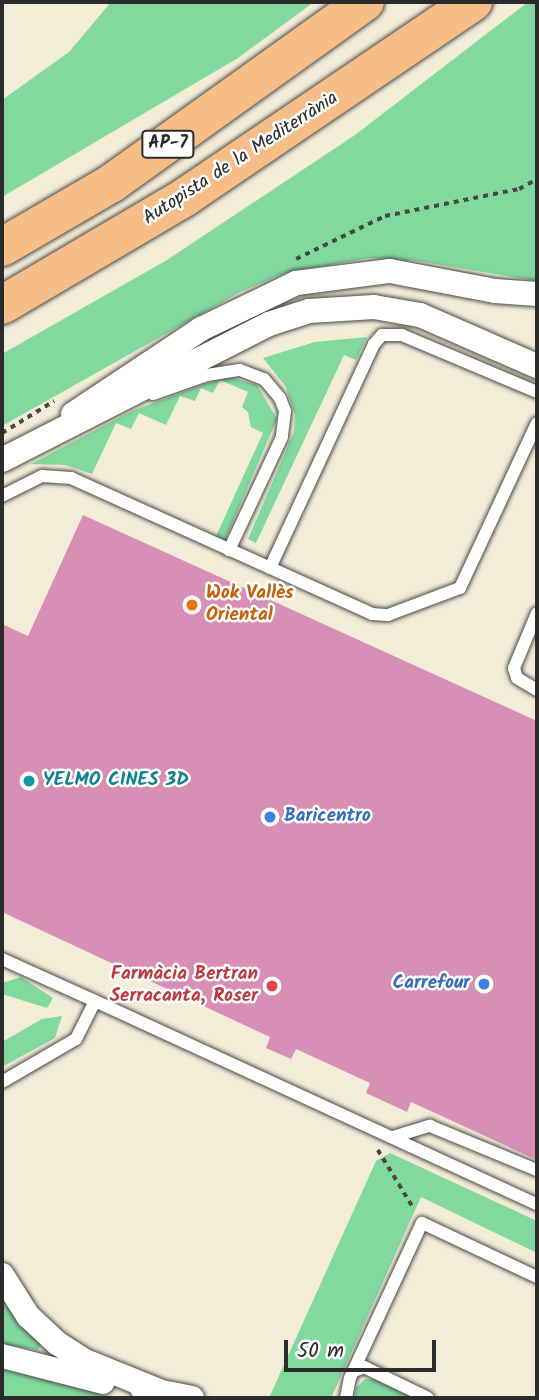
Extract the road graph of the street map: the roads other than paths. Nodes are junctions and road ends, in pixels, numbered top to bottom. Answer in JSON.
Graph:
{"nodes":[{"id":1,"x":365,"y":2,"type":"edge"},
{"id":2,"x":473,"y":2,"type":"edge"},
{"id":3,"x":326,"y":28,"type":"junction"},
{"id":4,"x":2,"y":222,"type":"edge"},
{"id":5,"x":2,"y":247,"type":"edge"},
{"id":6,"x":537,"y":294,"type":"edge"},
{"id":7,"x":2,"y":305,"type":"edge"},
{"id":8,"x":537,"y":366,"type":"edge"},
{"id":9,"x":537,"y":393,"type":"edge"},
{"id":10,"x":116,"y":405,"type":"junction"},
{"id":11,"x":537,"y":423,"type":"edge"},
{"id":12,"x":42,"y":438,"type":"junction"},
{"id":13,"x":2,"y":460,"type":"edge"},
{"id":14,"x":2,"y":496,"type":"edge"},
{"id":15,"x":229,"y":550,"type":"junction"},
{"id":16,"x":270,"y":568,"type":"junction"},
{"id":17,"x":537,"y":613,"type":"edge"},
{"id":18,"x":537,"y":690,"type":"edge"},
{"id":19,"x":2,"y":959,"type":"edge"},
{"id":20,"x":95,"y":1001,"type":"junction"},
{"id":21,"x":2,"y":1082,"type":"edge"},
{"id":22,"x":393,"y":1137,"type":"junction"},
{"id":23,"x":537,"y":1170,"type":"edge"},
{"id":24,"x":537,"y":1204,"type":"edge"},
{"id":25,"x":2,"y":1275,"type":"edge"},
{"id":26,"x":537,"y":1277,"type":"edge"},
{"id":27,"x":2,"y":1356,"type":"edge"},
{"id":28,"x":352,"y":1372,"type":"junction"},
{"id":29,"x":158,"y":1390,"type":"junction"},
{"id":30,"x":192,"y":1398,"type":"edge"},
{"id":31,"x":346,"y":1398,"type":"edge"},
{"id":32,"x":428,"y":1398,"type":"edge"}],
"edges":[{"from":1,"to":3,"type":"highway","number":"AP-7"},
{"from":2,"to":7,"type":"highway","name":"Autopista de la Mediterrània","number":"AP-7"},
{"from":3,"to":4,"type":"highway"},
{"from":3,"to":5,"type":"highway","number":"AP-7"},
{"from":6,"to":12,"type":"street"},
{"from":8,"to":10,"type":"street"},
{"from":9,"to":16,"type":"lane"},
{"from":10,"to":12,"type":"street"},
{"from":10,"to":15,"type":"lane"},
{"from":11,"to":16,"type":"lane"},
{"from":12,"to":13,"type":"street"},
{"from":14,"to":15,"type":"lane"},
{"from":15,"to":16,"type":"lane"},
{"from":17,"to":18,"type":"lane"},
{"from":19,"to":20,"type":"lane"},
{"from":20,"to":21,"type":"lane"},
{"from":20,"to":22,"type":"lane"},
{"from":22,"to":23,"type":"lane"},
{"from":22,"to":24,"type":"lane"},
{"from":25,"to":29,"type":"street"},
{"from":26,"to":28,"type":"lane"},
{"from":27,"to":29,"type":"street"},
{"from":28,"to":31,"type":"lane"},
{"from":28,"to":32,"type":"lane"},
{"from":29,"to":30,"type":"street"}]}
